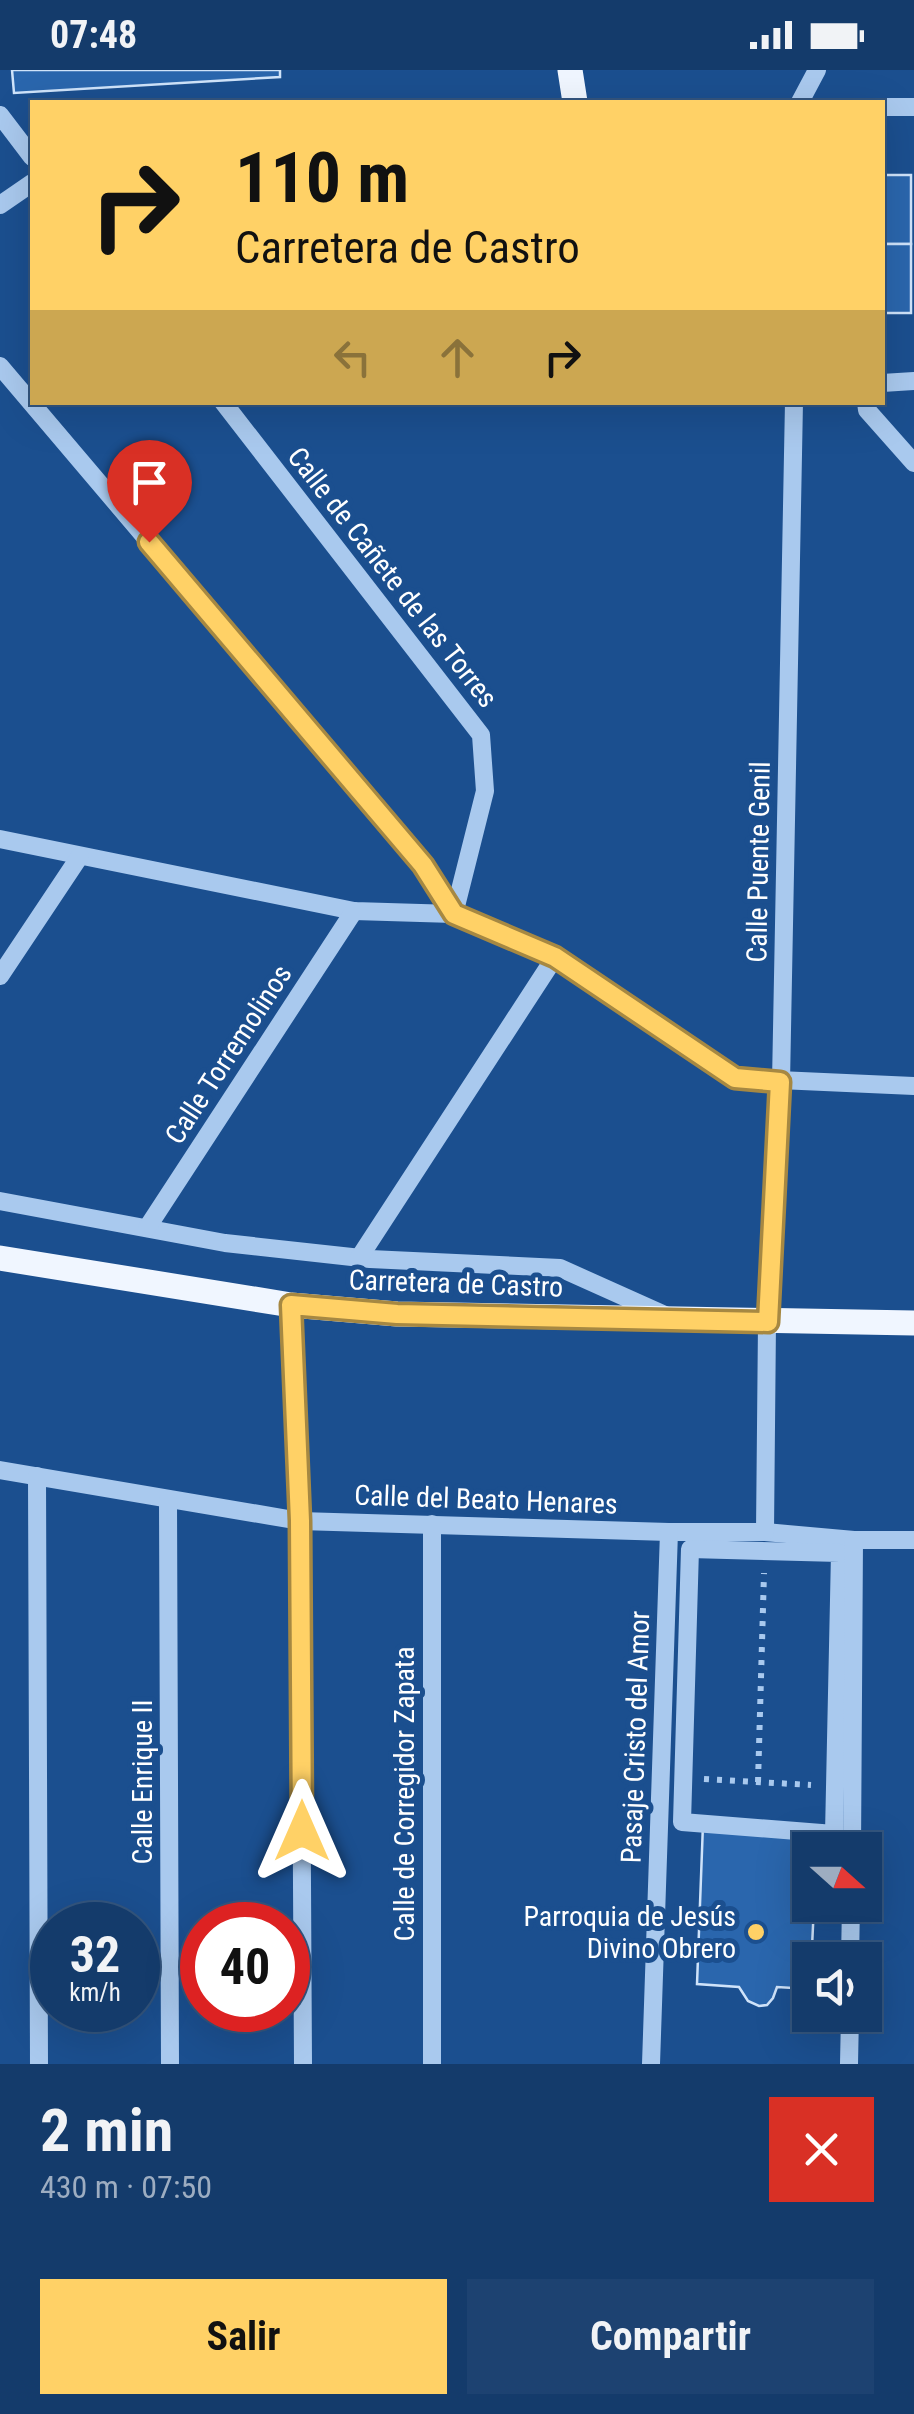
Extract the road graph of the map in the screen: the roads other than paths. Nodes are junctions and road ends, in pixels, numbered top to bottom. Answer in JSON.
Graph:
{"nodes":[{"id":1,"x":570,"y":70,"type":"edge"},
{"id":2,"x":817,"y":70,"type":"edge"},
{"id":3,"x":574,"y":100,"type":"edge"},
{"id":4,"x":801,"y":100,"type":"edge"},
{"id":5,"x":885,"y":107,"type":"edge"},
{"id":6,"x":914,"y":107,"type":"edge"},
{"id":7,"x":0,"y":115,"type":"edge"},
{"id":8,"x":30,"y":154,"type":"edge"},
{"id":9,"x":30,"y":184,"type":"edge"},
{"id":10,"x":0,"y":206,"type":"edge"},
{"id":11,"x":0,"y":366,"type":"edge"},
{"id":12,"x":914,"y":381,"type":"edge"},
{"id":13,"x":885,"y":383,"type":"edge"},
{"id":14,"x":30,"y":401,"type":"edge"},
{"id":15,"x":33,"y":405,"type":"edge"},
{"id":16,"x":225,"y":405,"type":"edge"},
{"id":17,"x":794,"y":405,"type":"edge"},
{"id":18,"x":866,"y":405,"type":"edge"},
{"id":19,"x":914,"y":463,"type":"edge"},
{"id":20,"x":0,"y":840,"type":"edge"},
{"id":21,"x":80,"y":856,"type":"junction"},
{"id":22,"x":354,"y":911,"type":"junction"},
{"id":23,"x":454,"y":914,"type":"junction"},
{"id":24,"x":555,"y":957,"type":"junction"},
{"id":25,"x":0,"y":976,"type":"edge"},
{"id":26,"x":780,"y":1082,"type":"junction"},
{"id":27,"x":914,"y":1086,"type":"edge"},
{"id":28,"x":0,"y":1200,"type":"edge"},
{"id":29,"x":147,"y":1228,"type":"junction"},
{"id":30,"x":0,"y":1258,"type":"edge"},
{"id":31,"x":359,"y":1258,"type":"junction"},
{"id":32,"x":291,"y":1305,"type":"junction"},
{"id":33,"x":677,"y":1320,"type":"junction"},
{"id":34,"x":768,"y":1322,"type":"junction"},
{"id":35,"x":914,"y":1323,"type":"edge"},
{"id":36,"x":0,"y":1470,"type":"edge"},
{"id":37,"x":36,"y":1476,"type":"junction"},
{"id":38,"x":168,"y":1500,"type":"junction"},
{"id":39,"x":300,"y":1521,"type":"junction"},
{"id":40,"x":432,"y":1524,"type":"junction"},
{"id":41,"x":669,"y":1532,"type":"junction"},
{"id":42,"x":854,"y":1540,"type":"junction"},
{"id":43,"x":914,"y":1540,"type":"edge"},
{"id":44,"x":765,"y":1541,"type":"junction"},
{"id":45,"x":852,"y":1832,"type":"edge"},
{"id":46,"x":850,"y":2032,"type":"edge"},
{"id":47,"x":40,"y":2064,"type":"edge"},
{"id":48,"x":170,"y":2064,"type":"edge"},
{"id":49,"x":303,"y":2064,"type":"edge"},
{"id":50,"x":432,"y":2064,"type":"edge"},
{"id":51,"x":651,"y":2064,"type":"edge"},
{"id":52,"x":850,"y":2064,"type":"edge"}],
"edges":[{"from":1,"to":3,"type":"main road"},
{"from":2,"to":4,"type":"street"},
{"from":5,"to":6,"type":"street"},
{"from":7,"to":8,"type":"street"},
{"from":9,"to":10,"type":"street"},
{"from":11,"to":14,"type":"street"},
{"from":12,"to":13,"type":"street"},
{"from":15,"to":23,"type":"street"},
{"from":16,"to":23,"type":"street","name":"Calle de Cañete de las Torres"},
{"from":17,"to":26,"type":"street","name":"Calle Puente Genil"},
{"from":18,"to":19,"type":"street"},
{"from":20,"to":21,"type":"street"},
{"from":21,"to":22,"type":"street"},
{"from":21,"to":25,"type":"street"},
{"from":22,"to":23,"type":"street"},
{"from":22,"to":29,"type":"street","name":"Calle Torremolinos"},
{"from":23,"to":24,"type":"street"},
{"from":24,"to":26,"type":"street"},
{"from":24,"to":31,"type":"street"},
{"from":26,"to":27,"type":"street"},
{"from":26,"to":34,"type":"street","name":"Calle Puente Genil"},
{"from":28,"to":29,"type":"street"},
{"from":29,"to":31,"type":"street"},
{"from":30,"to":32,"type":"main road","name":"Carretera de Castro"},
{"from":31,"to":33,"type":"street"},
{"from":32,"to":33,"type":"main road","name":"Carretera de Castro"},
{"from":32,"to":39,"type":"street"},
{"from":33,"to":34,"type":"main road","name":"Carretera de Castro"},
{"from":34,"to":35,"type":"main road","name":"Carretera de Castro"},
{"from":34,"to":44,"type":"street"},
{"from":36,"to":37,"type":"street","name":"Calle del Beato Henares"},
{"from":37,"to":38,"type":"street","name":"Calle del Beato Henares"},
{"from":37,"to":47,"type":"street"},
{"from":38,"to":39,"type":"street","name":"Calle del Beato Henares"},
{"from":38,"to":48,"type":"street","name":"Calle Enrique II"},
{"from":39,"to":40,"type":"street","name":"Calle del Beato Henares"},
{"from":39,"to":49,"type":"street"},
{"from":40,"to":41,"type":"street","name":"Calle del Beato Henares"},
{"from":40,"to":50,"type":"street","name":"Calle de Corregidor Zapata"},
{"from":41,"to":44,"type":"street","name":"Calle del Beato Henares"},
{"from":41,"to":51,"type":"street","name":"Pasaje Cristo del Amor"},
{"from":42,"to":43,"type":"street","name":"Calle del Beato Henares"},
{"from":42,"to":44,"type":"street","name":"Calle del Beato Henares"},
{"from":42,"to":45,"type":"street"},
{"from":44,"to":44,"type":"street"},
{"from":46,"to":52,"type":"street"}]}
